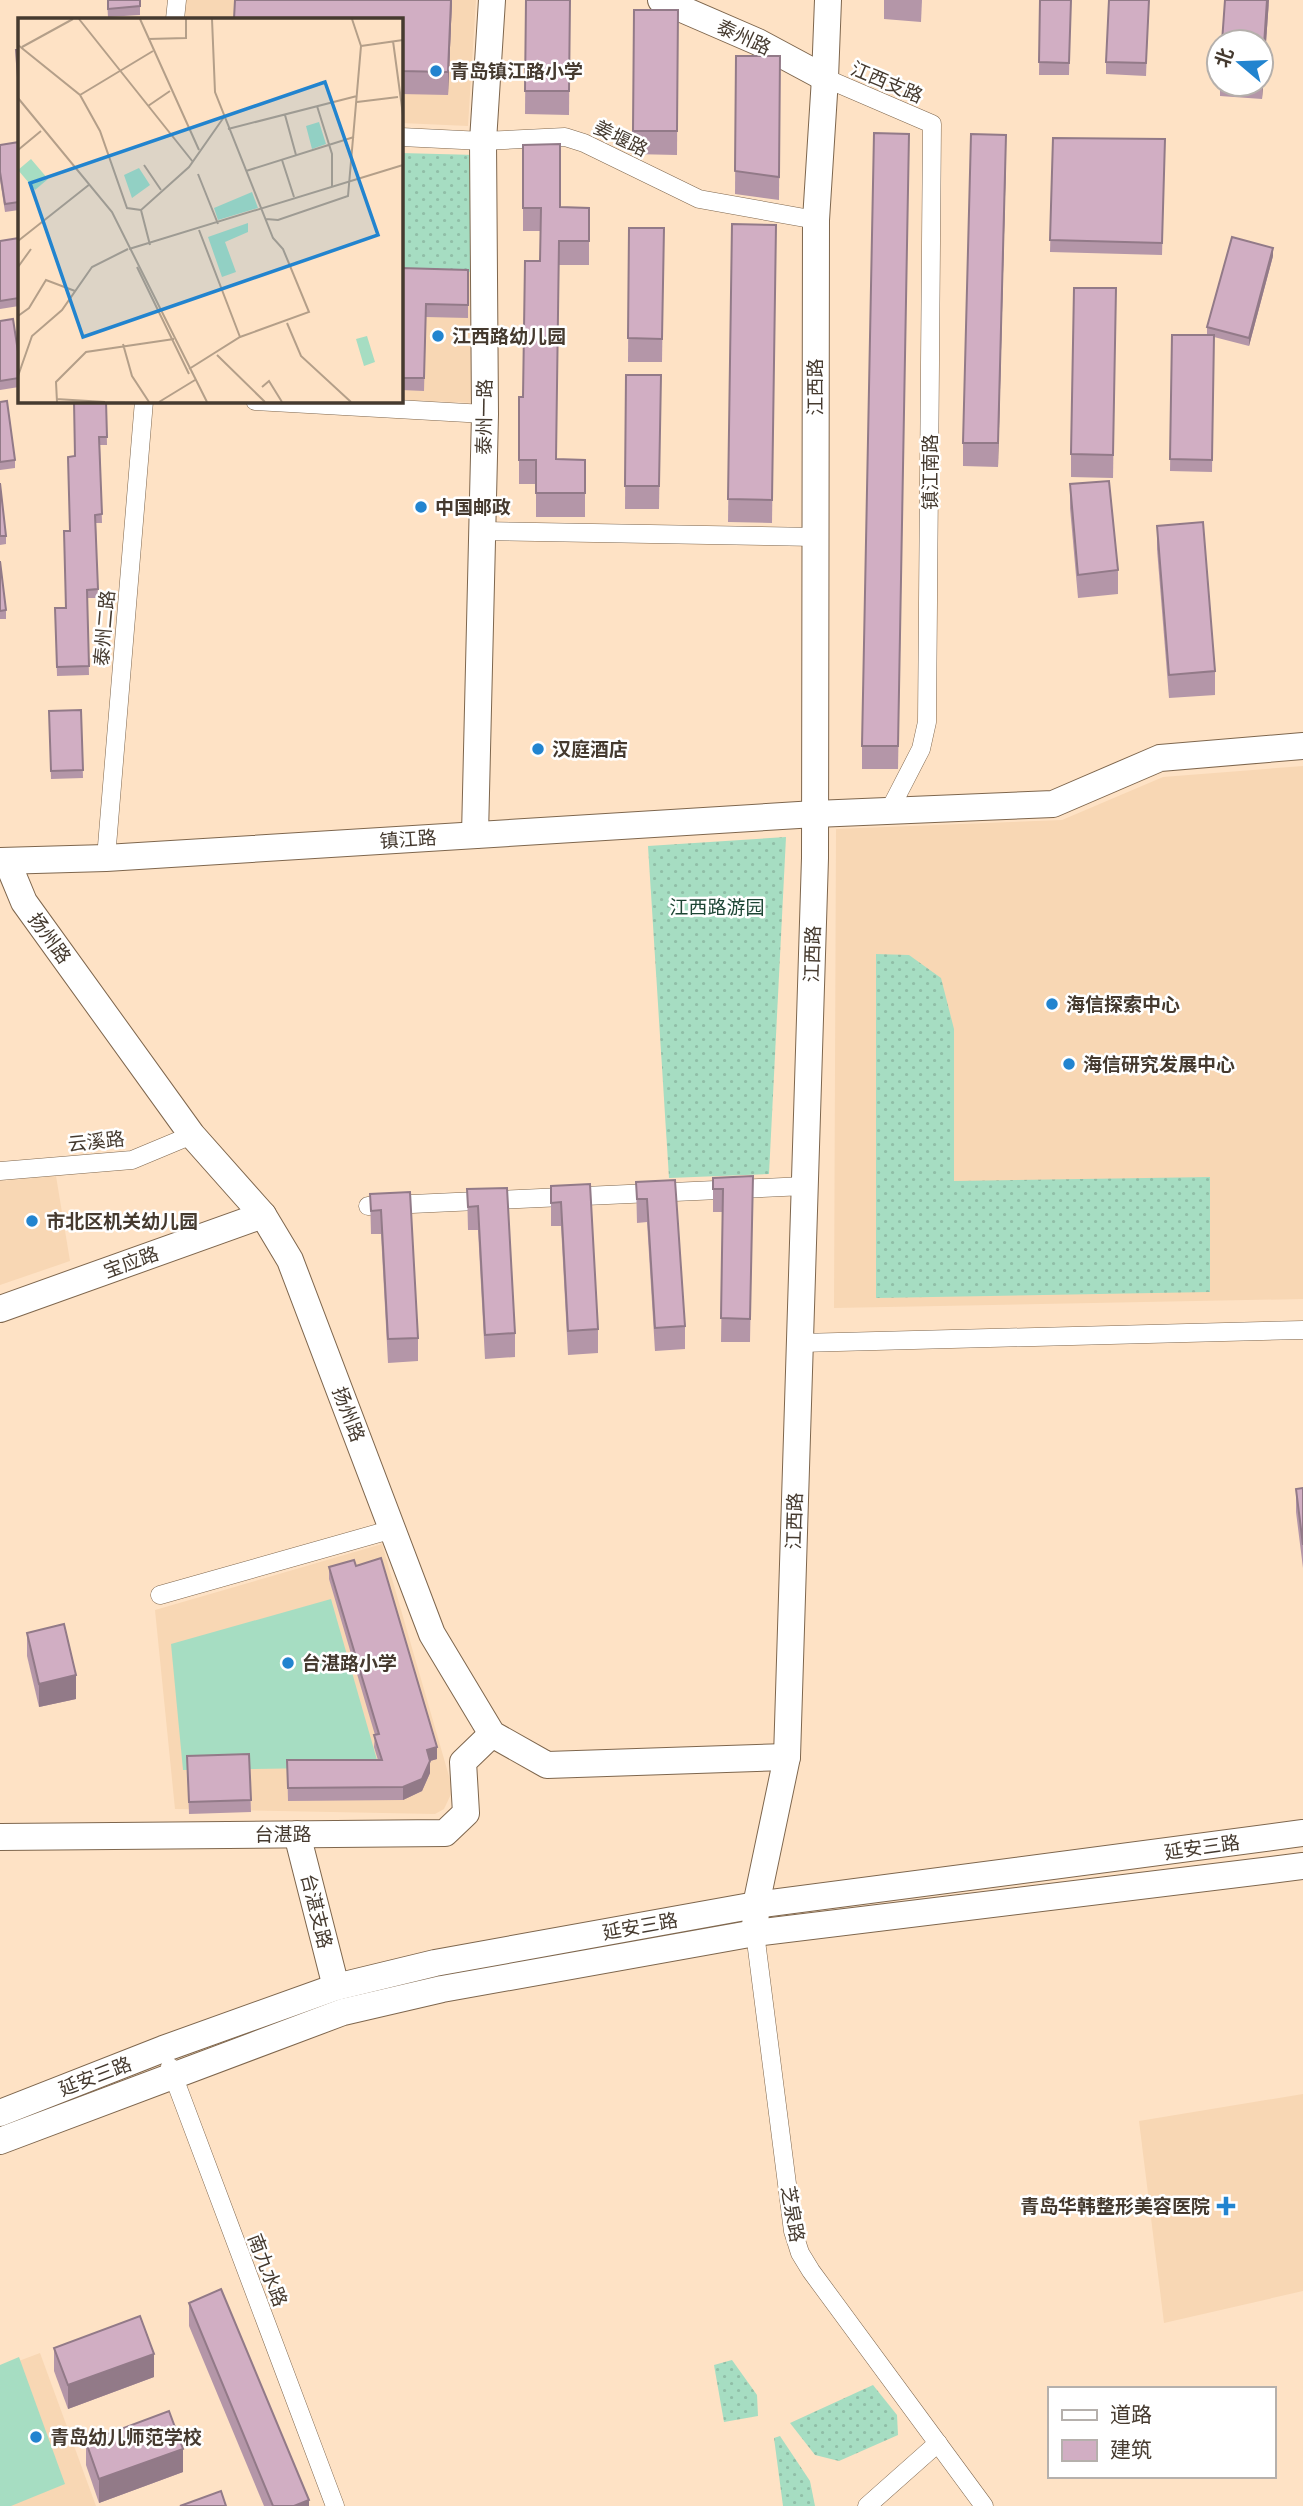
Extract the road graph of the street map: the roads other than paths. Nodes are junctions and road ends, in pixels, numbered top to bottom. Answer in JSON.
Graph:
{"nodes":[{"id":1,"x":177,"y":0,"type":"edge"},
{"id":2,"x":492,"y":0,"type":"edge"},
{"id":3,"x":661,"y":0,"type":"edge"},
{"id":4,"x":828,"y":0,"type":"edge"},
{"id":5,"x":175,"y":18,"type":"edge"},
{"id":6,"x":825,"y":78,"type":"junction"},
{"id":7,"x":932,"y":124,"type":"joint"},
{"id":8,"x":402,"y":137,"type":"edge"},
{"id":9,"x":483,"y":141,"type":"junction"},
{"id":10,"x":816,"y":220,"type":"junction"},
{"id":11,"x":144,"y":402,"type":"edge"},
{"id":12,"x":273,"y":402,"type":"edge"},
{"id":13,"x":485,"y":414,"type":"junction"},
{"id":14,"x":482,"y":531,"type":"junction"},
{"id":15,"x":815,"y":537,"type":"junction"},
{"id":16,"x":1303,"y":746,"type":"edge"},
{"id":17,"x":890,"y":811,"type":"junction"},
{"id":18,"x":815,"y":814,"type":"junction"},
{"id":19,"x":475,"y":835,"type":"junction"},
{"id":20,"x":106,"y":858,"type":"junction"},
{"id":21,"x":4,"y":861,"type":"edge"},
{"id":22,"x":192,"y":1135,"type":"junction"},
{"id":23,"x":0,"y":1171,"type":"edge"},
{"id":24,"x":805,"y":1186,"type":"junction"},
{"id":25,"x":368,"y":1206,"type":"edge"},
{"id":26,"x":263,"y":1215,"type":"junction"},
{"id":27,"x":0,"y":1309,"type":"edge"},
{"id":28,"x":1303,"y":1330,"type":"edge"},
{"id":29,"x":800,"y":1343,"type":"junction"},
{"id":30,"x":393,"y":1529,"type":"junction"},
{"id":31,"x":160,"y":1595,"type":"dead end"},
{"id":32,"x":492,"y":1734,"type":"junction"},
{"id":33,"x":787,"y":1757,"type":"junction"},
{"id":34,"x":1303,"y":1833,"type":"edge"},
{"id":35,"x":297,"y":1834,"type":"junction"},
{"id":36,"x":0,"y":1838,"type":"edge"},
{"id":37,"x":1303,"y":1866,"type":"edge"},
{"id":38,"x":756,"y":1905,"type":"junction"},
{"id":39,"x":755,"y":1933,"type":"junction"},
{"id":40,"x":336,"y":1987,"type":"junction"},
{"id":41,"x":163,"y":2049,"type":"junction"},
{"id":42,"x":173,"y":2076,"type":"junction"},
{"id":43,"x":0,"y":2113,"type":"edge"},
{"id":44,"x":0,"y":2141,"type":"edge"},
{"id":45,"x":938,"y":2443,"type":"junction"},
{"id":46,"x":335,"y":2506,"type":"edge"},
{"id":47,"x":867,"y":2506,"type":"edge"},
{"id":48,"x":984,"y":2506,"type":"edge"}],
"edges":[{"from":1,"to":5,"type":"street"},
{"from":2,"to":9,"type":"street","name":"泰州一路"},
{"from":3,"to":6,"type":"street","name":"泰州路"},
{"from":4,"to":6,"type":"street","name":"江西路"},
{"from":6,"to":7,"type":"street","name":"江西支路"},
{"from":6,"to":10,"type":"street","name":"江西路"},
{"from":7,"to":17,"type":"street","name":"镇江南路"},
{"from":8,"to":9,"type":"street","name":"姜堰路"},
{"from":9,"to":10,"type":"street","name":"姜堰路"},
{"from":9,"to":13,"type":"street","name":"泰州一路"},
{"from":10,"to":15,"type":"street","name":"江西路"},
{"from":11,"to":20,"type":"street","name":"泰州二路"},
{"from":12,"to":13,"type":"street"},
{"from":13,"to":14,"type":"street","name":"泰州一路"},
{"from":14,"to":15,"type":"street"},
{"from":14,"to":19,"type":"street","name":"泰州一路"},
{"from":15,"to":18,"type":"street","name":"江西路"},
{"from":16,"to":17,"type":"street"},
{"from":17,"to":18,"type":"street"},
{"from":18,"to":19,"type":"street","name":"镇江路"},
{"from":18,"to":24,"type":"street","name":"江西路"},
{"from":19,"to":20,"type":"street","name":"镇江路"},
{"from":20,"to":21,"type":"street","name":"镇江路"},
{"from":21,"to":22,"type":"street","name":"扬州路"},
{"from":22,"to":23,"type":"street","name":"云溪路"},
{"from":22,"to":26,"type":"street","name":"扬州路"},
{"from":24,"to":25,"type":"street"},
{"from":24,"to":29,"type":"street","name":"江西路"},
{"from":26,"to":27,"type":"street","name":"宝应路"},
{"from":26,"to":30,"type":"street","name":"扬州路"},
{"from":28,"to":29,"type":"street"},
{"from":29,"to":33,"type":"street","name":"江西路"},
{"from":30,"to":31,"type":"street"},
{"from":30,"to":32,"type":"street","name":"扬州路"},
{"from":32,"to":33,"type":"street","name":"扬州路"},
{"from":32,"to":35,"type":"street","name":"台湛路"},
{"from":33,"to":38,"type":"street","name":"江西路"},
{"from":34,"to":38,"type":"street","name":"延安三路"},
{"from":35,"to":36,"type":"street","name":"台湛路"},
{"from":35,"to":40,"type":"street","name":"台湛支路"},
{"from":37,"to":39,"type":"street","name":"延安三路"},
{"from":38,"to":39,"type":"street","name":"芝泉路"},
{"from":38,"to":40,"type":"street","name":"延安三路"},
{"from":39,"to":42,"type":"street","name":"延安三路"},
{"from":39,"to":45,"type":"street","name":"芝泉路"},
{"from":40,"to":41,"type":"street","name":"延安三路"},
{"from":41,"to":42,"type":"street","name":"南九水路"},
{"from":41,"to":43,"type":"street","name":"延安三路"},
{"from":42,"to":44,"type":"street","name":"延安三路"},
{"from":42,"to":46,"type":"street","name":"南九水路"},
{"from":45,"to":47,"type":"street"},
{"from":45,"to":48,"type":"street","name":"芝泉路"}]}
